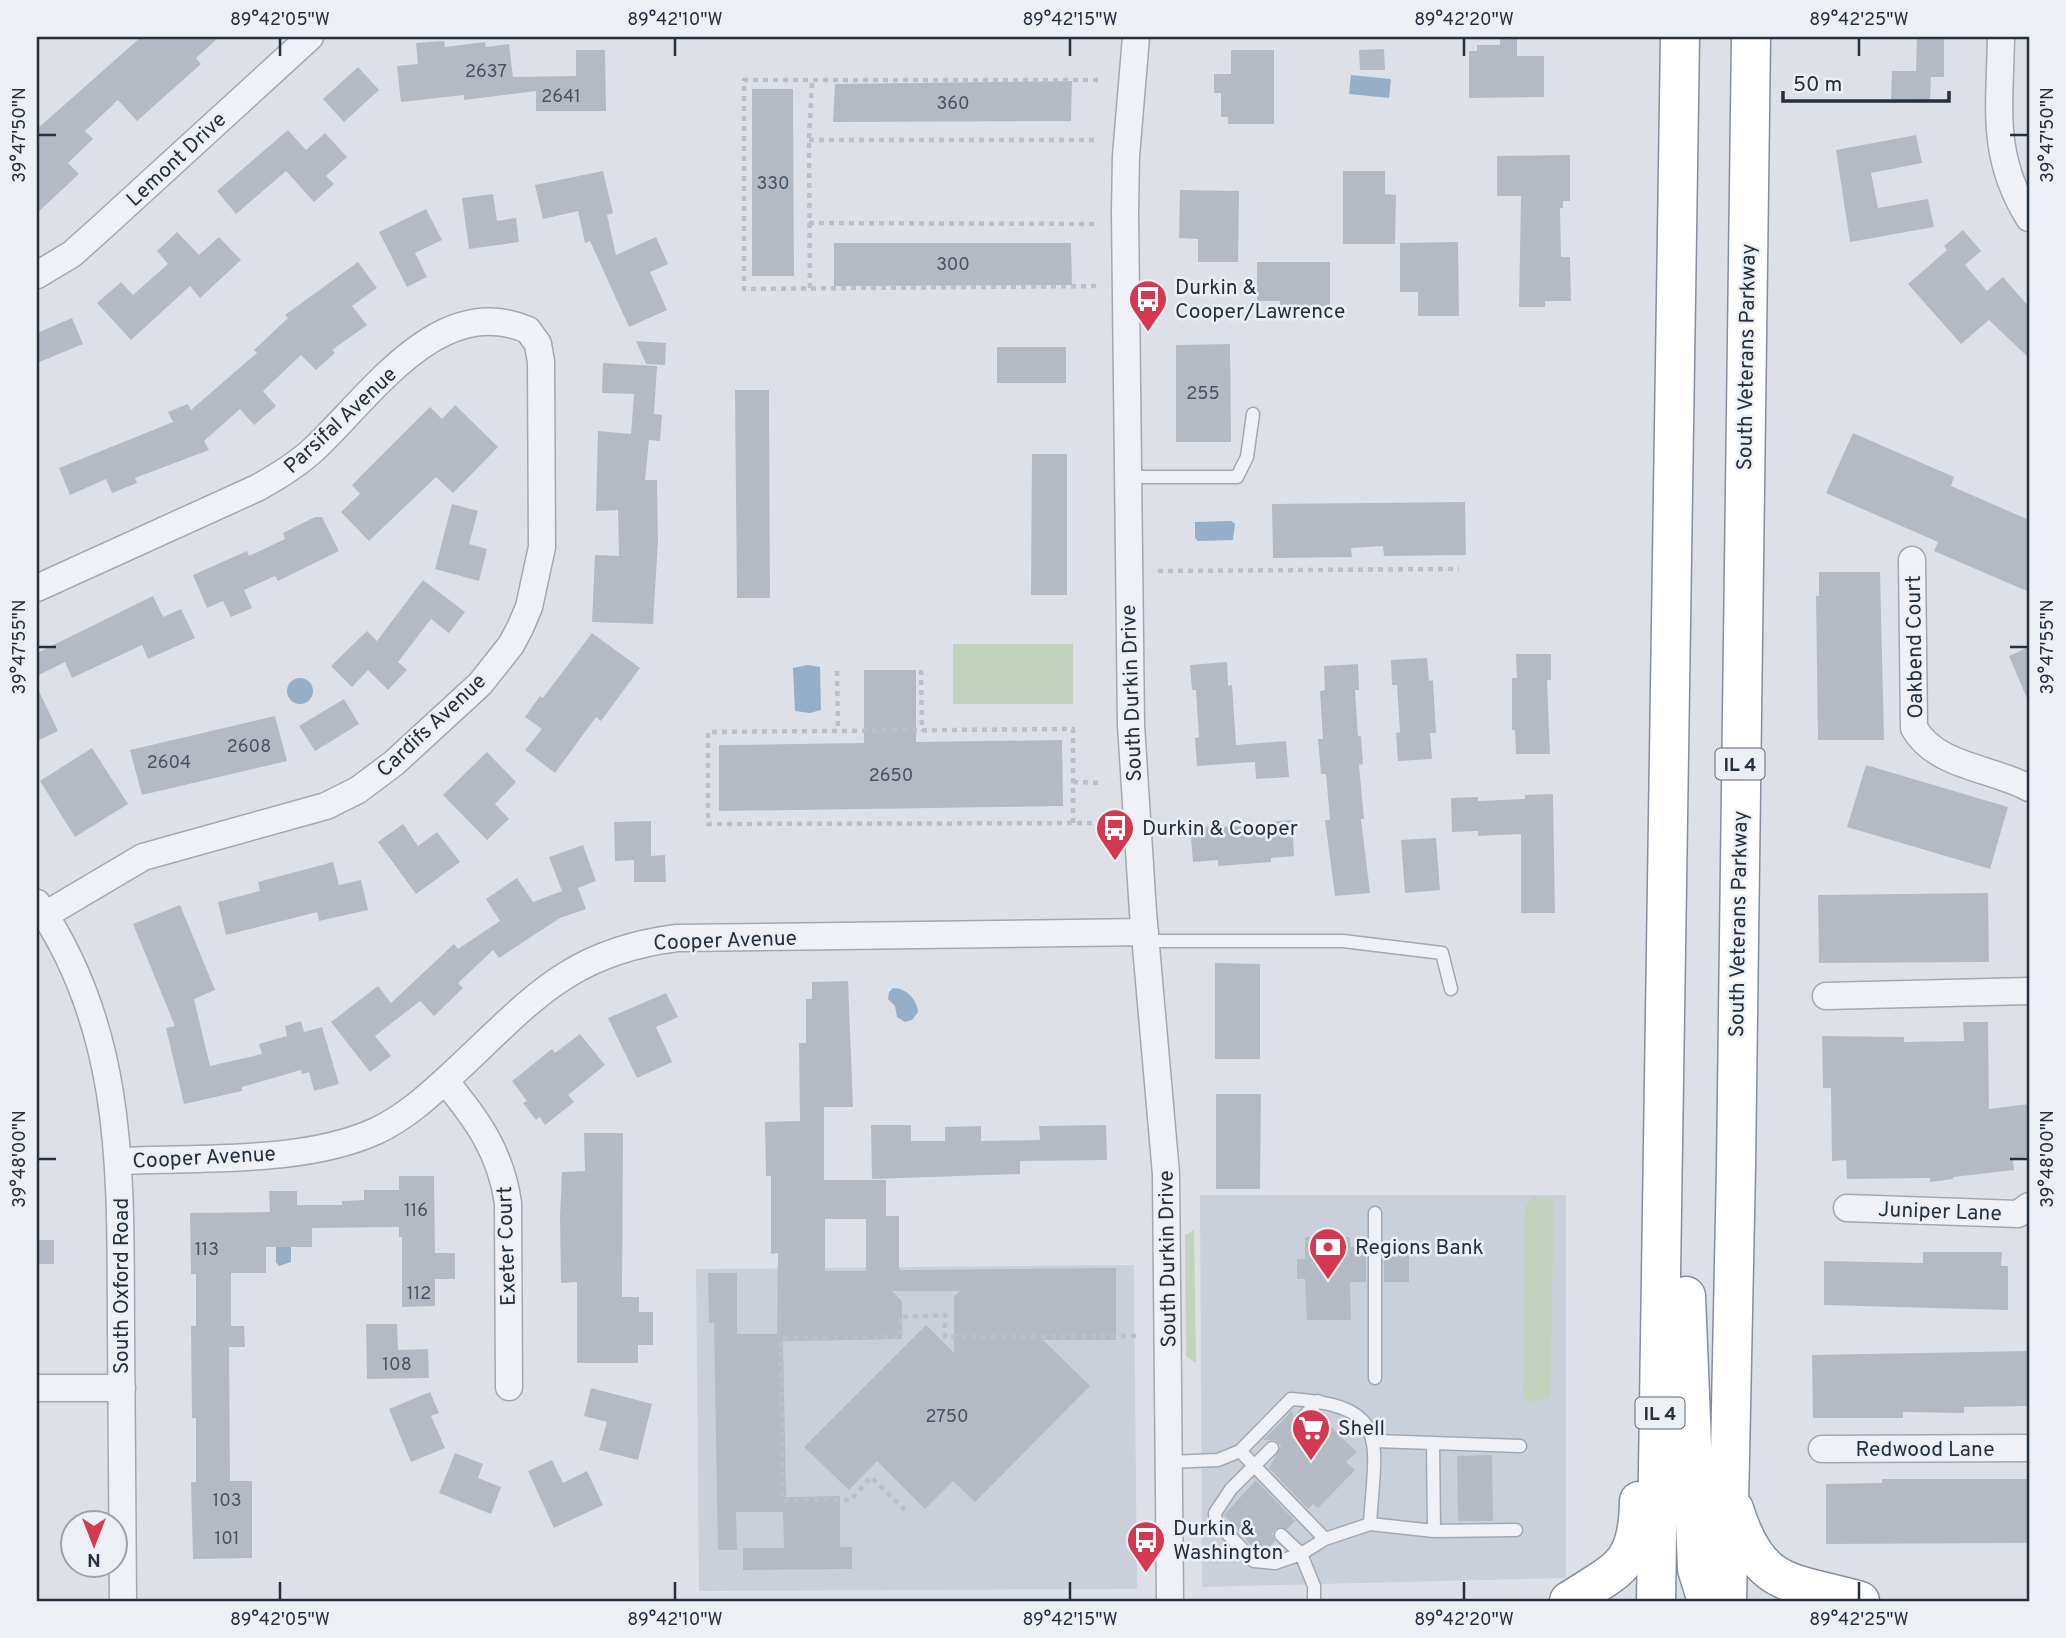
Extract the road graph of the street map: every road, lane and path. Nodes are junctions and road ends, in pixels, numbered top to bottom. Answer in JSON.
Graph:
{"nodes":[{"id":1,"x":310,"y":37,"type":"edge"},
{"id":2,"x":1136,"y":37,"type":"edge"},
{"id":3,"x":1680,"y":37,"type":"edge"},
{"id":4,"x":1751,"y":37,"type":"edge"},
{"id":5,"x":2001,"y":37,"type":"edge"},
{"id":6,"x":1102,"y":80,"type":"dead end"},
{"id":7,"x":812,"y":82,"type":"junction"},
{"id":8,"x":809,"y":140,"type":"junction"},
{"id":9,"x":1096,"y":140,"type":"dead end"},
{"id":10,"x":2029,"y":218,"type":"edge"},
{"id":11,"x":809,"y":223,"type":"junction"},
{"id":12,"x":1096,"y":224,"type":"dead end"},
{"id":13,"x":37,"y":275,"type":"edge"},
{"id":14,"x":1096,"y":286,"type":"dead end"},
{"id":15,"x":810,"y":288,"type":"junction"},
{"id":16,"x":536,"y":322,"type":"joint"},
{"id":17,"x":1253,"y":414,"type":"dead end"},
{"id":18,"x":1127,"y":477,"type":"junction"},
{"id":19,"x":1912,"y":560,"type":"dead end"},
{"id":20,"x":1460,"y":569,"type":"dead end"},
{"id":21,"x":1158,"y":571,"type":"dead end"},
{"id":22,"x":37,"y":588,"type":"edge"},
{"id":23,"x":921,"y":670,"type":"dead end"},
{"id":24,"x":837,"y":671,"type":"dead end"},
{"id":25,"x":922,"y":730,"type":"junction"},
{"id":26,"x":838,"y":731,"type":"junction"},
{"id":27,"x":1073,"y":782,"type":"junction"},
{"id":28,"x":1103,"y":783,"type":"dead end"},
{"id":29,"x":2029,"y":788,"type":"edge"},
{"id":30,"x":1073,"y":823,"type":"junction"},
{"id":31,"x":1105,"y":823,"type":"dead end"},
{"id":32,"x":41,"y":909,"type":"edge"},
{"id":33,"x":1145,"y":937,"type":"junction"},
{"id":34,"x":1666,"y":962,"type":"junction"},
{"id":35,"x":1451,"y":989,"type":"dead end"},
{"id":36,"x":2029,"y":991,"type":"edge"},
{"id":37,"x":1826,"y":996,"type":"dead end"},
{"id":38,"x":445,"y":1081,"type":"junction"},
{"id":39,"x":120,"y":1161,"type":"junction"},
{"id":40,"x":2029,"y":1206,"type":"edge"},
{"id":41,"x":1847,"y":1208,"type":"dead end"},
{"id":42,"x":1375,"y":1213,"type":"dead end"},
{"id":43,"x":1662,"y":1224,"type":"junction"},
{"id":44,"x":1138,"y":1336,"type":"dead end"},
{"id":45,"x":1375,"y":1378,"type":"dead end"},
{"id":46,"x":509,"y":1387,"type":"dead end"},
{"id":47,"x":37,"y":1388,"type":"edge"},
{"id":48,"x":122,"y":1388,"type":"junction"},
{"id":49,"x":1318,"y":1401,"type":"junction"},
{"id":50,"x":1301,"y":1420,"type":"dead end"},
{"id":51,"x":1375,"y":1441,"type":"junction"},
{"id":52,"x":1433,"y":1443,"type":"junction"},
{"id":53,"x":1520,"y":1446,"type":"dead end"},
{"id":54,"x":1272,"y":1448,"type":"dead end"},
{"id":55,"x":2029,"y":1448,"type":"edge"},
{"id":56,"x":1822,"y":1449,"type":"dead end"},
{"id":57,"x":1240,"y":1451,"type":"junction"},
{"id":58,"x":1170,"y":1462,"type":"junction"},
{"id":59,"x":1254,"y":1465,"type":"junction"},
{"id":60,"x":1728,"y":1490,"type":"junction"},
{"id":61,"x":905,"y":1510,"type":"dead end"},
{"id":62,"x":1370,"y":1524,"type":"junction"},
{"id":63,"x":1516,"y":1530,"type":"dead end"},
{"id":64,"x":1434,"y":1531,"type":"junction"},
{"id":65,"x":1281,"y":1535,"type":"dead end"},
{"id":66,"x":1325,"y":1539,"type":"junction"},
{"id":67,"x":1301,"y":1554,"type":"junction"},
{"id":68,"x":123,"y":1601,"type":"edge"},
{"id":69,"x":1170,"y":1601,"type":"edge"},
{"id":70,"x":1314,"y":1601,"type":"edge"},
{"id":71,"x":1569,"y":1601,"type":"edge"},
{"id":72,"x":1656,"y":1601,"type":"edge"},
{"id":73,"x":1707,"y":1601,"type":"edge"},
{"id":74,"x":1727,"y":1601,"type":"edge"},
{"id":75,"x":1860,"y":1601,"type":"edge"}],
"edges":[{"from":1,"to":13,"type":"street","name":"Lemont Drive"},
{"from":2,"to":18,"type":"street","name":"South Durkin Drive"},
{"from":3,"to":34,"type":"highway","number":"IL 4"},
{"from":4,"to":60,"type":"highway","name":"South Veterans Parkway","number":"IL 4"},
{"from":5,"to":10,"type":"street"},
{"from":6,"to":7,"type":"path"},
{"from":7,"to":8,"type":"path"},
{"from":7,"to":15,"type":"path"},
{"from":8,"to":9,"type":"path"},
{"from":8,"to":11,"type":"path"},
{"from":11,"to":12,"type":"path"},
{"from":11,"to":15,"type":"path"},
{"from":14,"to":15,"type":"path"},
{"from":16,"to":22,"type":"street","name":"Parsifal Avenue"},
{"from":16,"to":32,"type":"street","name":"Cardifs Avenue"},
{"from":17,"to":18,"type":"lane"},
{"from":18,"to":33,"type":"street","name":"South Durkin Drive"},
{"from":19,"to":29,"type":"street","name":"Oakbend Court"},
{"from":20,"to":21,"type":"path"},
{"from":23,"to":25,"type":"path"},
{"from":24,"to":26,"type":"path"},
{"from":25,"to":26,"type":"path"},
{"from":25,"to":27,"type":"path"},
{"from":26,"to":30,"type":"path"},
{"from":27,"to":28,"type":"path"},
{"from":27,"to":30,"type":"path"},
{"from":30,"to":31,"type":"path"},
{"from":32,"to":39,"type":"street","name":"South Oxford Road"},
{"from":33,"to":35,"type":"lane"},
{"from":33,"to":38,"type":"street","name":"Cooper Avenue"},
{"from":33,"to":58,"type":"street","name":"South Durkin Drive"},
{"from":34,"to":43,"type":"highway","number":"IL 4"},
{"from":34,"to":73,"type":"highway"},
{"from":36,"to":37,"type":"street"},
{"from":38,"to":39,"type":"street","name":"Cooper Avenue"},
{"from":38,"to":46,"type":"street","name":"Exeter Court"},
{"from":39,"to":48,"type":"street","name":"South Oxford Road"},
{"from":40,"to":41,"type":"street","name":"Juniper Lane"},
{"from":42,"to":45,"type":"lane"},
{"from":43,"to":71,"type":"highway"},
{"from":43,"to":72,"type":"highway","number":"IL 4"},
{"from":44,"to":61,"type":"path"},
{"from":47,"to":48,"type":"street"},
{"from":48,"to":68,"type":"street","name":"South Oxford Road"},
{"from":49,"to":50,"type":"lane"},
{"from":49,"to":51,"type":"lane"},
{"from":49,"to":57,"type":"lane"},
{"from":51,"to":52,"type":"lane"},
{"from":51,"to":62,"type":"lane"},
{"from":52,"to":53,"type":"lane"},
{"from":52,"to":64,"type":"lane"},
{"from":54,"to":59,"type":"lane"},
{"from":55,"to":56,"type":"street","name":"Redwood Lane"},
{"from":57,"to":58,"type":"lane"},
{"from":57,"to":59,"type":"lane"},
{"from":58,"to":69,"type":"street","name":"South Durkin Drive"},
{"from":59,"to":66,"type":"lane"},
{"from":59,"to":67,"type":"lane"},
{"from":60,"to":74,"type":"highway","name":"South Veterans Parkway","number":"IL 4"},
{"from":60,"to":75,"type":"highway"},
{"from":62,"to":64,"type":"lane"},
{"from":62,"to":66,"type":"lane"},
{"from":63,"to":64,"type":"lane"},
{"from":65,"to":67,"type":"lane"},
{"from":66,"to":67,"type":"lane"},
{"from":67,"to":70,"type":"lane"}]}
